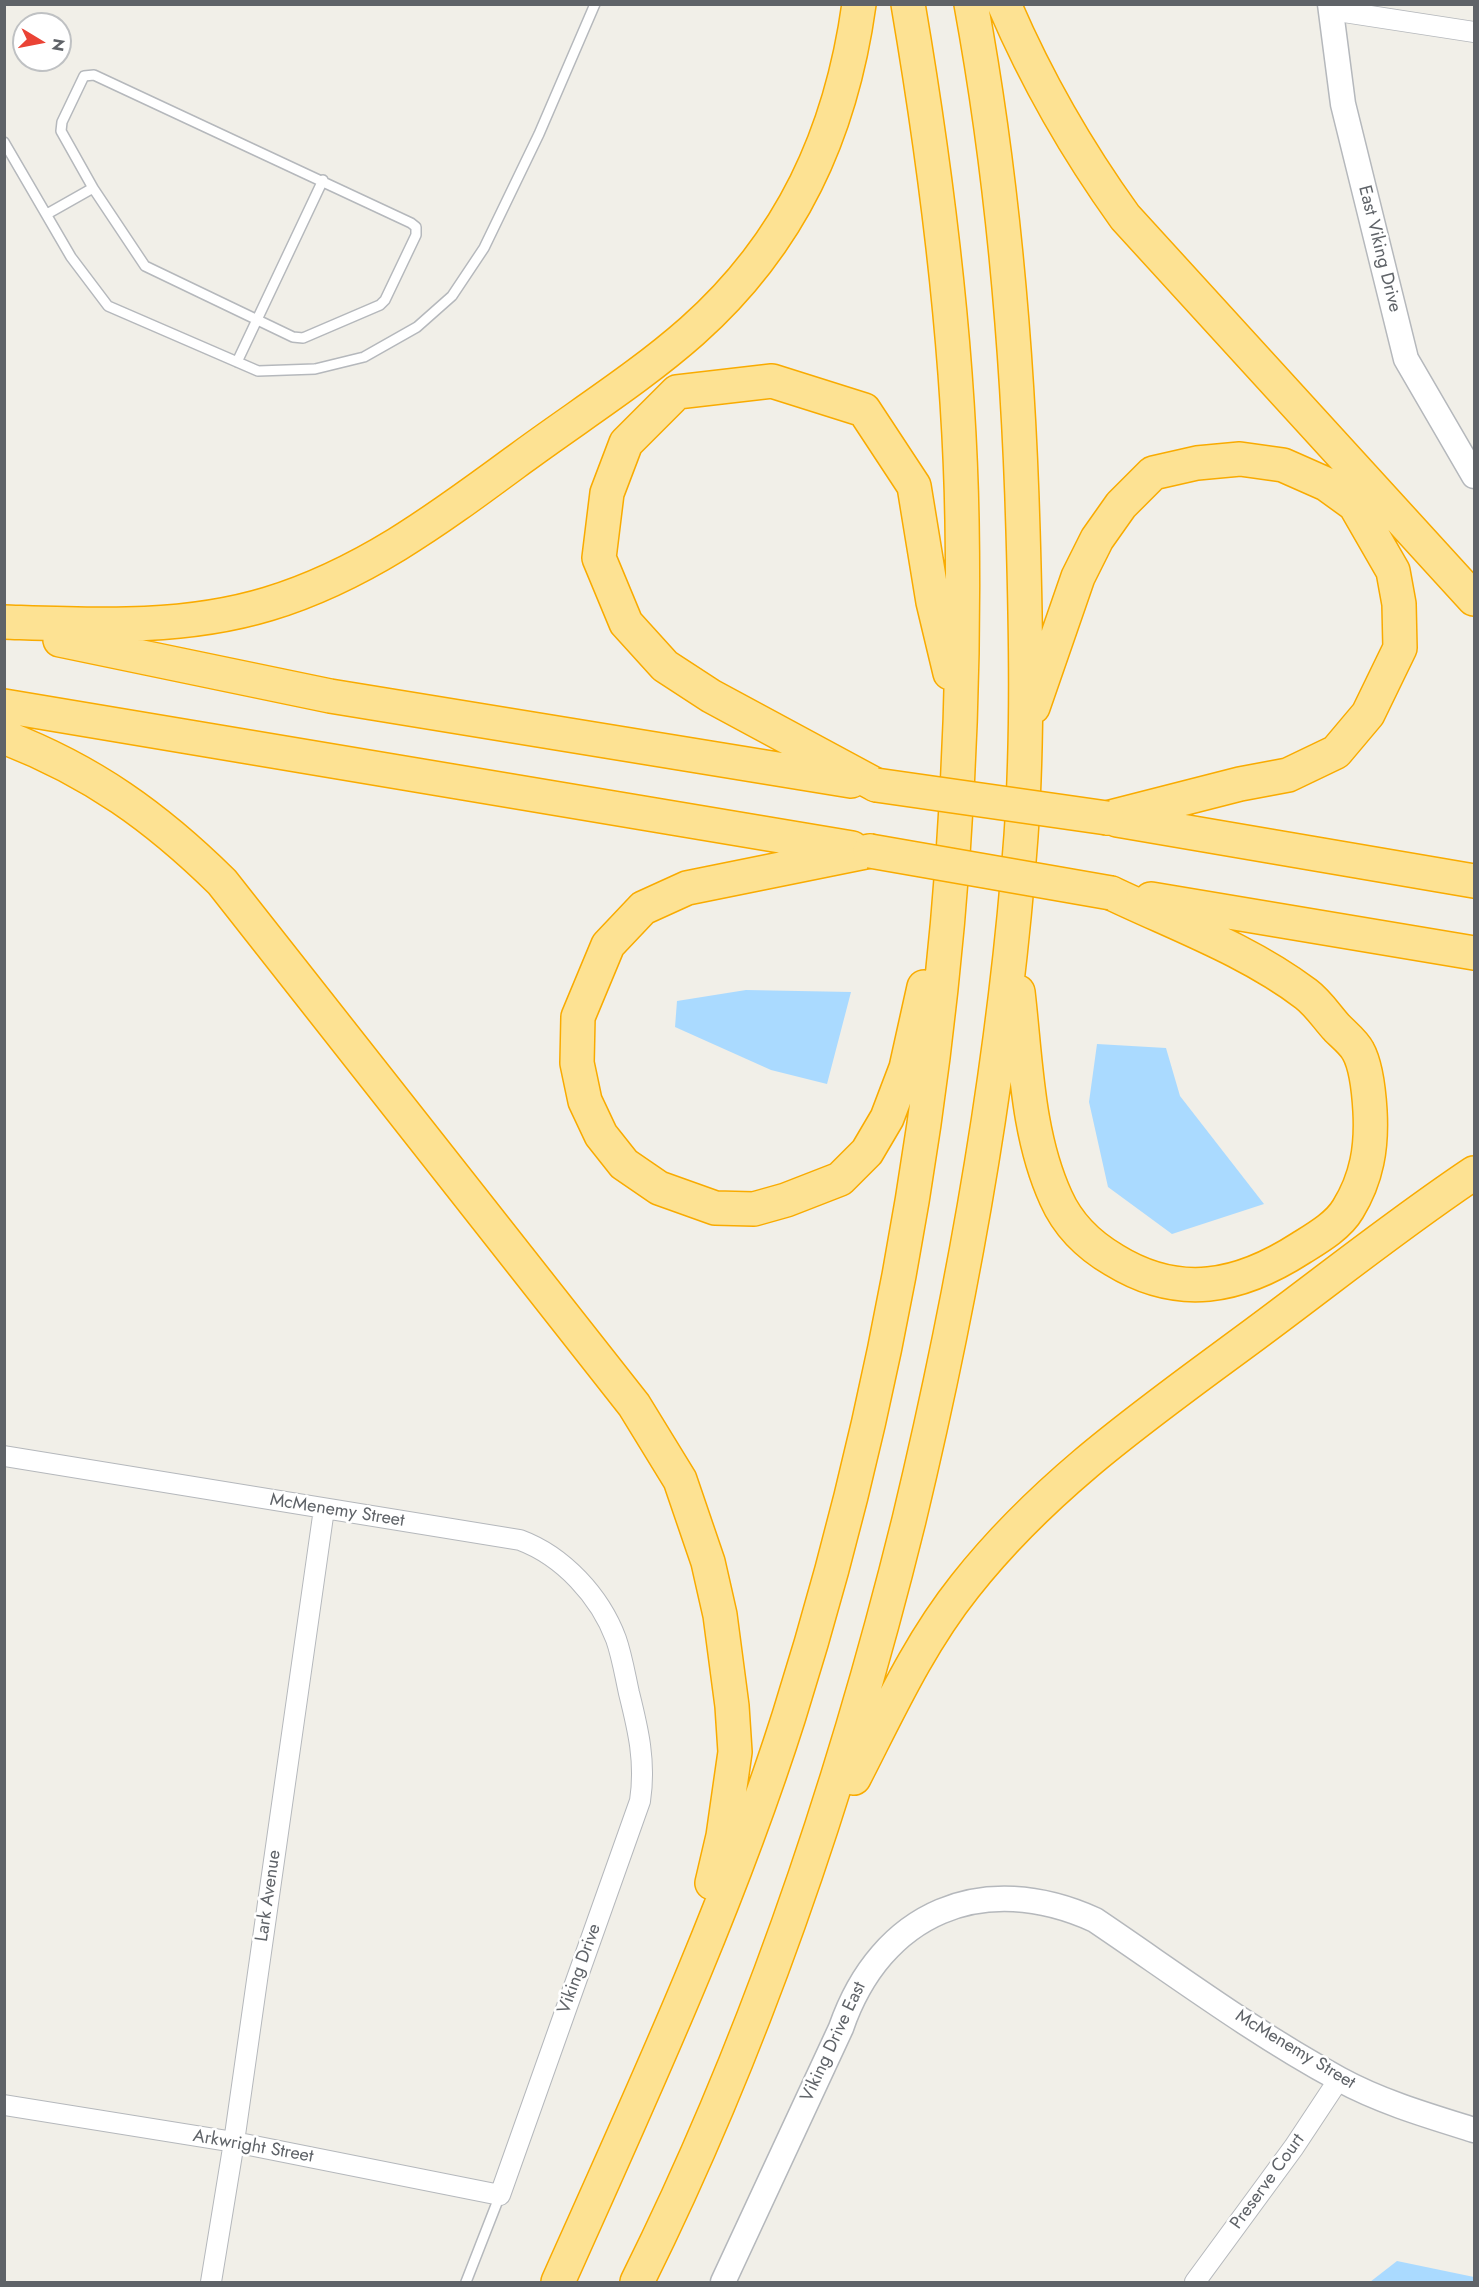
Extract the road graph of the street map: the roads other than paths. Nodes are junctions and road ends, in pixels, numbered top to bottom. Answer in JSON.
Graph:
{"nodes":[{"id":1,"x":595,"y":4,"type":"edge"},
{"id":2,"x":859,"y":4,"type":"edge"},
{"id":3,"x":908,"y":4,"type":"edge"},
{"id":4,"x":971,"y":4,"type":"edge"},
{"id":5,"x":1004,"y":4,"type":"edge"},
{"id":6,"x":1330,"y":7,"type":"edge"},
{"id":7,"x":1474,"y":32,"type":"edge"},
{"id":8,"x":4,"y":142,"type":"edge"},
{"id":9,"x":323,"y":180,"type":"junction"},
{"id":10,"x":93,"y":188,"type":"junction"},
{"id":11,"x":47,"y":214,"type":"junction"},
{"id":12,"x":256,"y":319,"type":"junction"},
{"id":13,"x":237,"y":362,"type":"junction"},
{"id":14,"x":1474,"y":477,"type":"edge"},
{"id":15,"x":1474,"y":598,"type":"edge"},
{"id":16,"x":4,"y":622,"type":"edge"},
{"id":17,"x":4,"y":629,"type":"edge"},
{"id":18,"x":4,"y":706,"type":"edge"},
{"id":19,"x":961,"y":720,"type":"junction"},
{"id":20,"x":1025,"y":732,"type":"junction"},
{"id":21,"x":4,"y":737,"type":"edge"},
{"id":22,"x":867,"y":782,"type":"junction"},
{"id":23,"x":1114,"y":818,"type":"junction"},
{"id":24,"x":863,"y":851,"type":"junction"},
{"id":25,"x":1474,"y":881,"type":"edge"},
{"id":26,"x":1111,"y":893,"type":"junction"},
{"id":27,"x":948,"y":908,"type":"junction"},
{"id":28,"x":1012,"y":938,"type":"junction"},
{"id":29,"x":1474,"y":953,"type":"edge"},
{"id":30,"x":1474,"y":1173,"type":"edge"},
{"id":31,"x":4,"y":1456,"type":"edge"},
{"id":32,"x":324,"y":1509,"type":"junction"},
{"id":33,"x":618,"y":1648,"type":"joint"},
{"id":34,"x":808,"y":1871,"type":"junction"},
{"id":35,"x":1127,"y":1944,"type":"joint"},
{"id":36,"x":682,"y":2004,"type":"junction"},
{"id":37,"x":1339,"y":2079,"type":"junction"},
{"id":38,"x":4,"y":2106,"type":"edge"},
{"id":39,"x":1474,"y":2130,"type":"edge"},
{"id":40,"x":234,"y":2142,"type":"junction"},
{"id":41,"x":500,"y":2195,"type":"junction"},
{"id":42,"x":211,"y":2283,"type":"edge"},
{"id":43,"x":466,"y":2283,"type":"edge"},
{"id":44,"x":558,"y":2283,"type":"edge"},
{"id":45,"x":637,"y":2283,"type":"edge"},
{"id":46,"x":723,"y":2283,"type":"edge"},
{"id":47,"x":1195,"y":2283,"type":"edge"}],
"edges":[{"from":1,"to":13,"type":"lane"},
{"from":2,"to":16,"type":"highway"},
{"from":3,"to":19,"type":"highway"},
{"from":4,"to":20,"type":"highway"},
{"from":5,"to":15,"type":"highway"},
{"from":6,"to":7,"type":"street"},
{"from":6,"to":14,"type":"street","name":"East Viking Drive"},
{"from":8,"to":11,"type":"lane"},
{"from":9,"to":10,"type":"lane"},
{"from":9,"to":12,"type":"lane"},
{"from":9,"to":12,"type":"lane"},
{"from":10,"to":11,"type":"lane"},
{"from":10,"to":12,"type":"lane"},
{"from":11,"to":13,"type":"lane"},
{"from":12,"to":13,"type":"lane"},
{"from":17,"to":22,"type":"highway"},
{"from":18,"to":24,"type":"highway"},
{"from":19,"to":22,"type":"highway"},
{"from":19,"to":27,"type":"highway"},
{"from":20,"to":23,"type":"highway"},
{"from":20,"to":28,"type":"highway"},
{"from":21,"to":36,"type":"highway"},
{"from":22,"to":23,"type":"highway","bridge":true},
{"from":23,"to":25,"type":"highway"},
{"from":24,"to":26,"type":"highway","bridge":true},
{"from":24,"to":27,"type":"highway"},
{"from":26,"to":28,"type":"highway"},
{"from":26,"to":29,"type":"highway"},
{"from":27,"to":36,"type":"highway"},
{"from":28,"to":34,"type":"highway"},
{"from":30,"to":34,"type":"highway"},
{"from":31,"to":32,"type":"street","name":"McMenemy Street"},
{"from":32,"to":33,"type":"street","name":"McMenemy Street"},
{"from":32,"to":40,"type":"street","name":"Lark Avenue"},
{"from":33,"to":41,"type":"street","name":"Viking Drive"},
{"from":34,"to":45,"type":"highway"},
{"from":35,"to":37,"type":"street","name":"McMenemy Street"},
{"from":35,"to":46,"type":"street","name":"Viking Drive East"},
{"from":36,"to":44,"type":"highway"},
{"from":37,"to":39,"type":"street","name":"McMenemy Street"},
{"from":37,"to":47,"type":"street","name":"Preserve Court"},
{"from":38,"to":40,"type":"street","name":"Arkwright Street"},
{"from":40,"to":41,"type":"street","name":"Arkwright Street"},
{"from":40,"to":42,"type":"street","name":"Lark Avenue"},
{"from":41,"to":43,"type":"lane","name":"Viking Drive"}]}
